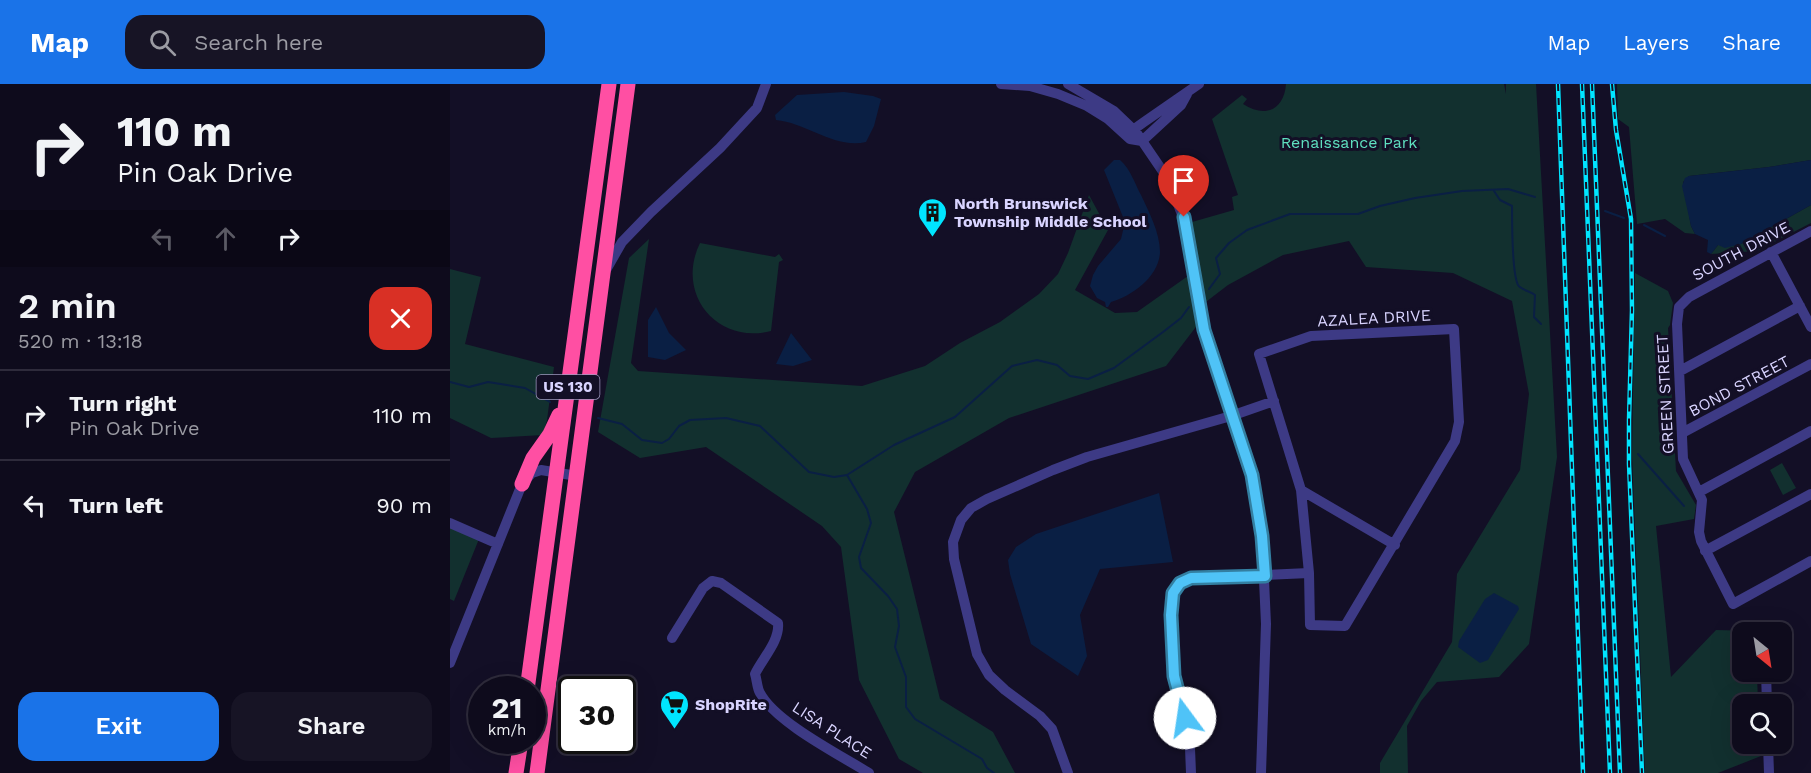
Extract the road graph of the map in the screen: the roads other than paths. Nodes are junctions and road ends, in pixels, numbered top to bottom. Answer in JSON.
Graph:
{"nodes":[{"id":1,"x":609,"y":84,"type":"edge"},
{"id":2,"x":628,"y":84,"type":"edge"},
{"id":3,"x":766,"y":84,"type":"edge"},
{"id":4,"x":1001,"y":84,"type":"edge"},
{"id":5,"x":1068,"y":84,"type":"edge"},
{"id":6,"x":1199,"y":84,"type":"edge"},
{"id":7,"x":1187,"y":93,"type":"junction"},
{"id":8,"x":1132,"y":135,"type":"junction"},
{"id":9,"x":1142,"y":141,"type":"junction"},
{"id":10,"x":1811,"y":231,"type":"edge"},
{"id":11,"x":1771,"y":252,"type":"junction"},
{"id":12,"x":602,"y":278,"type":"junction"},
{"id":13,"x":1686,"y":299,"type":"joint"},
{"id":14,"x":1800,"y":306,"type":"junction"},
{"id":15,"x":1811,"y":327,"type":"edge"},
{"id":16,"x":1811,"y":364,"type":"edge"},
{"id":17,"x":1680,"y":371,"type":"junction"},
{"id":18,"x":1274,"y":401,"type":"junction"},
{"id":19,"x":566,"y":402,"type":"junction"},
{"id":20,"x":1231,"y":416,"type":"junction"},
{"id":21,"x":1811,"y":430,"type":"edge"},
{"id":22,"x":1682,"y":434,"type":"junction"},
{"id":23,"x":556,"y":472,"type":"junction"},
{"id":24,"x":577,"y":476,"type":"junction"},
{"id":25,"x":522,"y":484,"type":"junction"},
{"id":26,"x":1301,"y":490,"type":"junction"},
{"id":27,"x":1699,"y":492,"type":"junction"},
{"id":28,"x":1811,"y":494,"type":"edge"},
{"id":29,"x":450,"y":523,"type":"edge"},
{"id":30,"x":498,"y":544,"type":"junction"},
{"id":31,"x":1395,"y":545,"type":"junction"},
{"id":32,"x":1705,"y":551,"type":"junction"},
{"id":33,"x":1811,"y":561,"type":"edge"},
{"id":34,"x":1309,"y":573,"type":"junction"},
{"id":35,"x":1265,"y":576,"type":"junction"},
{"id":36,"x":672,"y":638,"type":"dead end"},
{"id":37,"x":450,"y":663,"type":"edge"},
{"id":38,"x":529,"y":676,"type":"edge"},
{"id":39,"x":518,"y":754,"type":"edge"},
{"id":40,"x":1768,"y":754,"type":"edge"},
{"id":41,"x":516,"y":773,"type":"edge"},
{"id":42,"x":537,"y":773,"type":"edge"},
{"id":43,"x":869,"y":773,"type":"edge"},
{"id":44,"x":1068,"y":773,"type":"edge"},
{"id":45,"x":1191,"y":773,"type":"edge"},
{"id":46,"x":1261,"y":773,"type":"edge"},
{"id":47,"x":1769,"y":773,"type":"edge"}],
"edges":[{"from":1,"to":19,"type":"highway","number":"US 130"},
{"from":2,"to":12,"type":"highway","number":"US 130"},
{"from":3,"to":12,"type":"street"},
{"from":4,"to":8,"type":"street"},
{"from":5,"to":8,"type":"street"},
{"from":6,"to":7,"type":"street"},
{"from":7,"to":8,"type":"street"},
{"from":7,"to":9,"type":"street"},
{"from":8,"to":9,"type":"street"},
{"from":9,"to":20,"type":"street"},
{"from":10,"to":11,"type":"street","name":"SOUTH DRIVE"},
{"from":11,"to":13,"type":"street","name":"SOUTH DRIVE"},
{"from":11,"to":14,"type":"street"},
{"from":12,"to":24,"type":"highway","number":"US 130"},
{"from":13,"to":17,"type":"street","name":"GREEN STREET"},
{"from":14,"to":15,"type":"street"},
{"from":14,"to":17,"type":"street"},
{"from":16,"to":22,"type":"street","name":"BOND STREET"},
{"from":17,"to":22,"type":"street","name":"GREEN STREET"},
{"from":18,"to":20,"type":"street"},
{"from":18,"to":26,"type":"street","name":"AZALEA DRIVE"},
{"from":18,"to":31,"type":"street","name":"AZALEA DRIVE"},
{"from":19,"to":23,"type":"highway","number":"US 130"},
{"from":19,"to":25,"type":"highway"},
{"from":20,"to":35,"type":"street"},
{"from":20,"to":44,"type":"street"},
{"from":21,"to":27,"type":"street"},
{"from":22,"to":27,"type":"street","name":"GREEN STREET"},
{"from":23,"to":24,"type":"street"},
{"from":23,"to":25,"type":"street"},
{"from":23,"to":38,"type":"highway","number":"US 130"},
{"from":24,"to":42,"type":"highway","number":"US 130"},
{"from":25,"to":30,"type":"street"},
{"from":26,"to":31,"type":"street"},
{"from":26,"to":34,"type":"street","name":"AZALEA DRIVE"},
{"from":27,"to":32,"type":"street","name":"GREEN STREET"},
{"from":28,"to":32,"type":"street"},
{"from":29,"to":30,"type":"street"},
{"from":30,"to":37,"type":"street"},
{"from":31,"to":34,"type":"street","name":"AZALEA DRIVE"},
{"from":32,"to":33,"type":"street","name":"GREEN STREET"},
{"from":34,"to":35,"type":"street"},
{"from":35,"to":45,"type":"street"},
{"from":35,"to":46,"type":"street"},
{"from":36,"to":43,"type":"street","name":"LISA PLACE"},
{"from":39,"to":41,"type":"highway"},
{"from":40,"to":47,"type":"street"}]}
